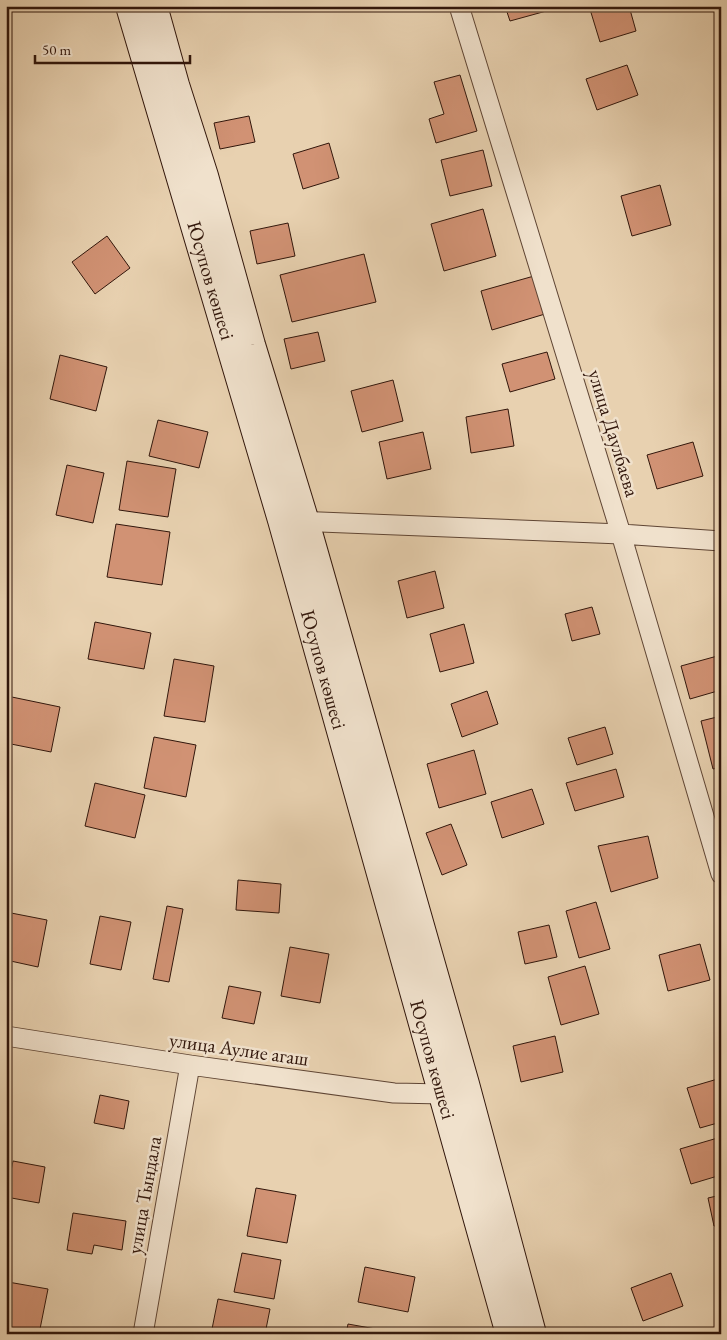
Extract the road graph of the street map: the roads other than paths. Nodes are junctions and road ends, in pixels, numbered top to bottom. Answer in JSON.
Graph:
{"nodes":[{"id":1,"x":130,"y":6,"type":"edge"},
{"id":2,"x":153,"y":6,"type":"edge"},
{"id":3,"x":459,"y":6,"type":"edge"},
{"id":4,"x":294,"y":521,"type":"junction"},
{"id":5,"x":621,"y":534,"type":"junction"},
{"id":6,"x":721,"y":541,"type":"edge"},
{"id":7,"x":721,"y":874,"type":"edge"},
{"id":8,"x":6,"y":1036,"type":"edge"},
{"id":9,"x":190,"y":1065,"type":"junction"},
{"id":10,"x":454,"y":1089,"type":"junction"},
{"id":11,"x":143,"y":1334,"type":"edge"},
{"id":12,"x":510,"y":1334,"type":"edge"},
{"id":13,"x":532,"y":1334,"type":"edge"}],
"edges":[{"from":1,"to":4,"type":"street","name":"Юсупов көшесі"},
{"from":2,"to":4,"type":"street","name":"Юсупов көшесі"},
{"from":3,"to":5,"type":"street","name":"улица Даулбаева"},
{"from":4,"to":5,"type":"street"},
{"from":4,"to":10,"type":"street","name":"Юсупов көшесі"},
{"from":5,"to":6,"type":"street"},
{"from":5,"to":7,"type":"street","name":"улица Даулбаева"},
{"from":8,"to":9,"type":"street","name":"улица Аулие агаш"},
{"from":9,"to":10,"type":"street","name":"улица Аулие агаш"},
{"from":9,"to":11,"type":"street","name":"улица Тындала"},
{"from":10,"to":12,"type":"street","name":"Юсупов көшесі"},
{"from":10,"to":13,"type":"street","name":"Юсупов көшесі"}]}
